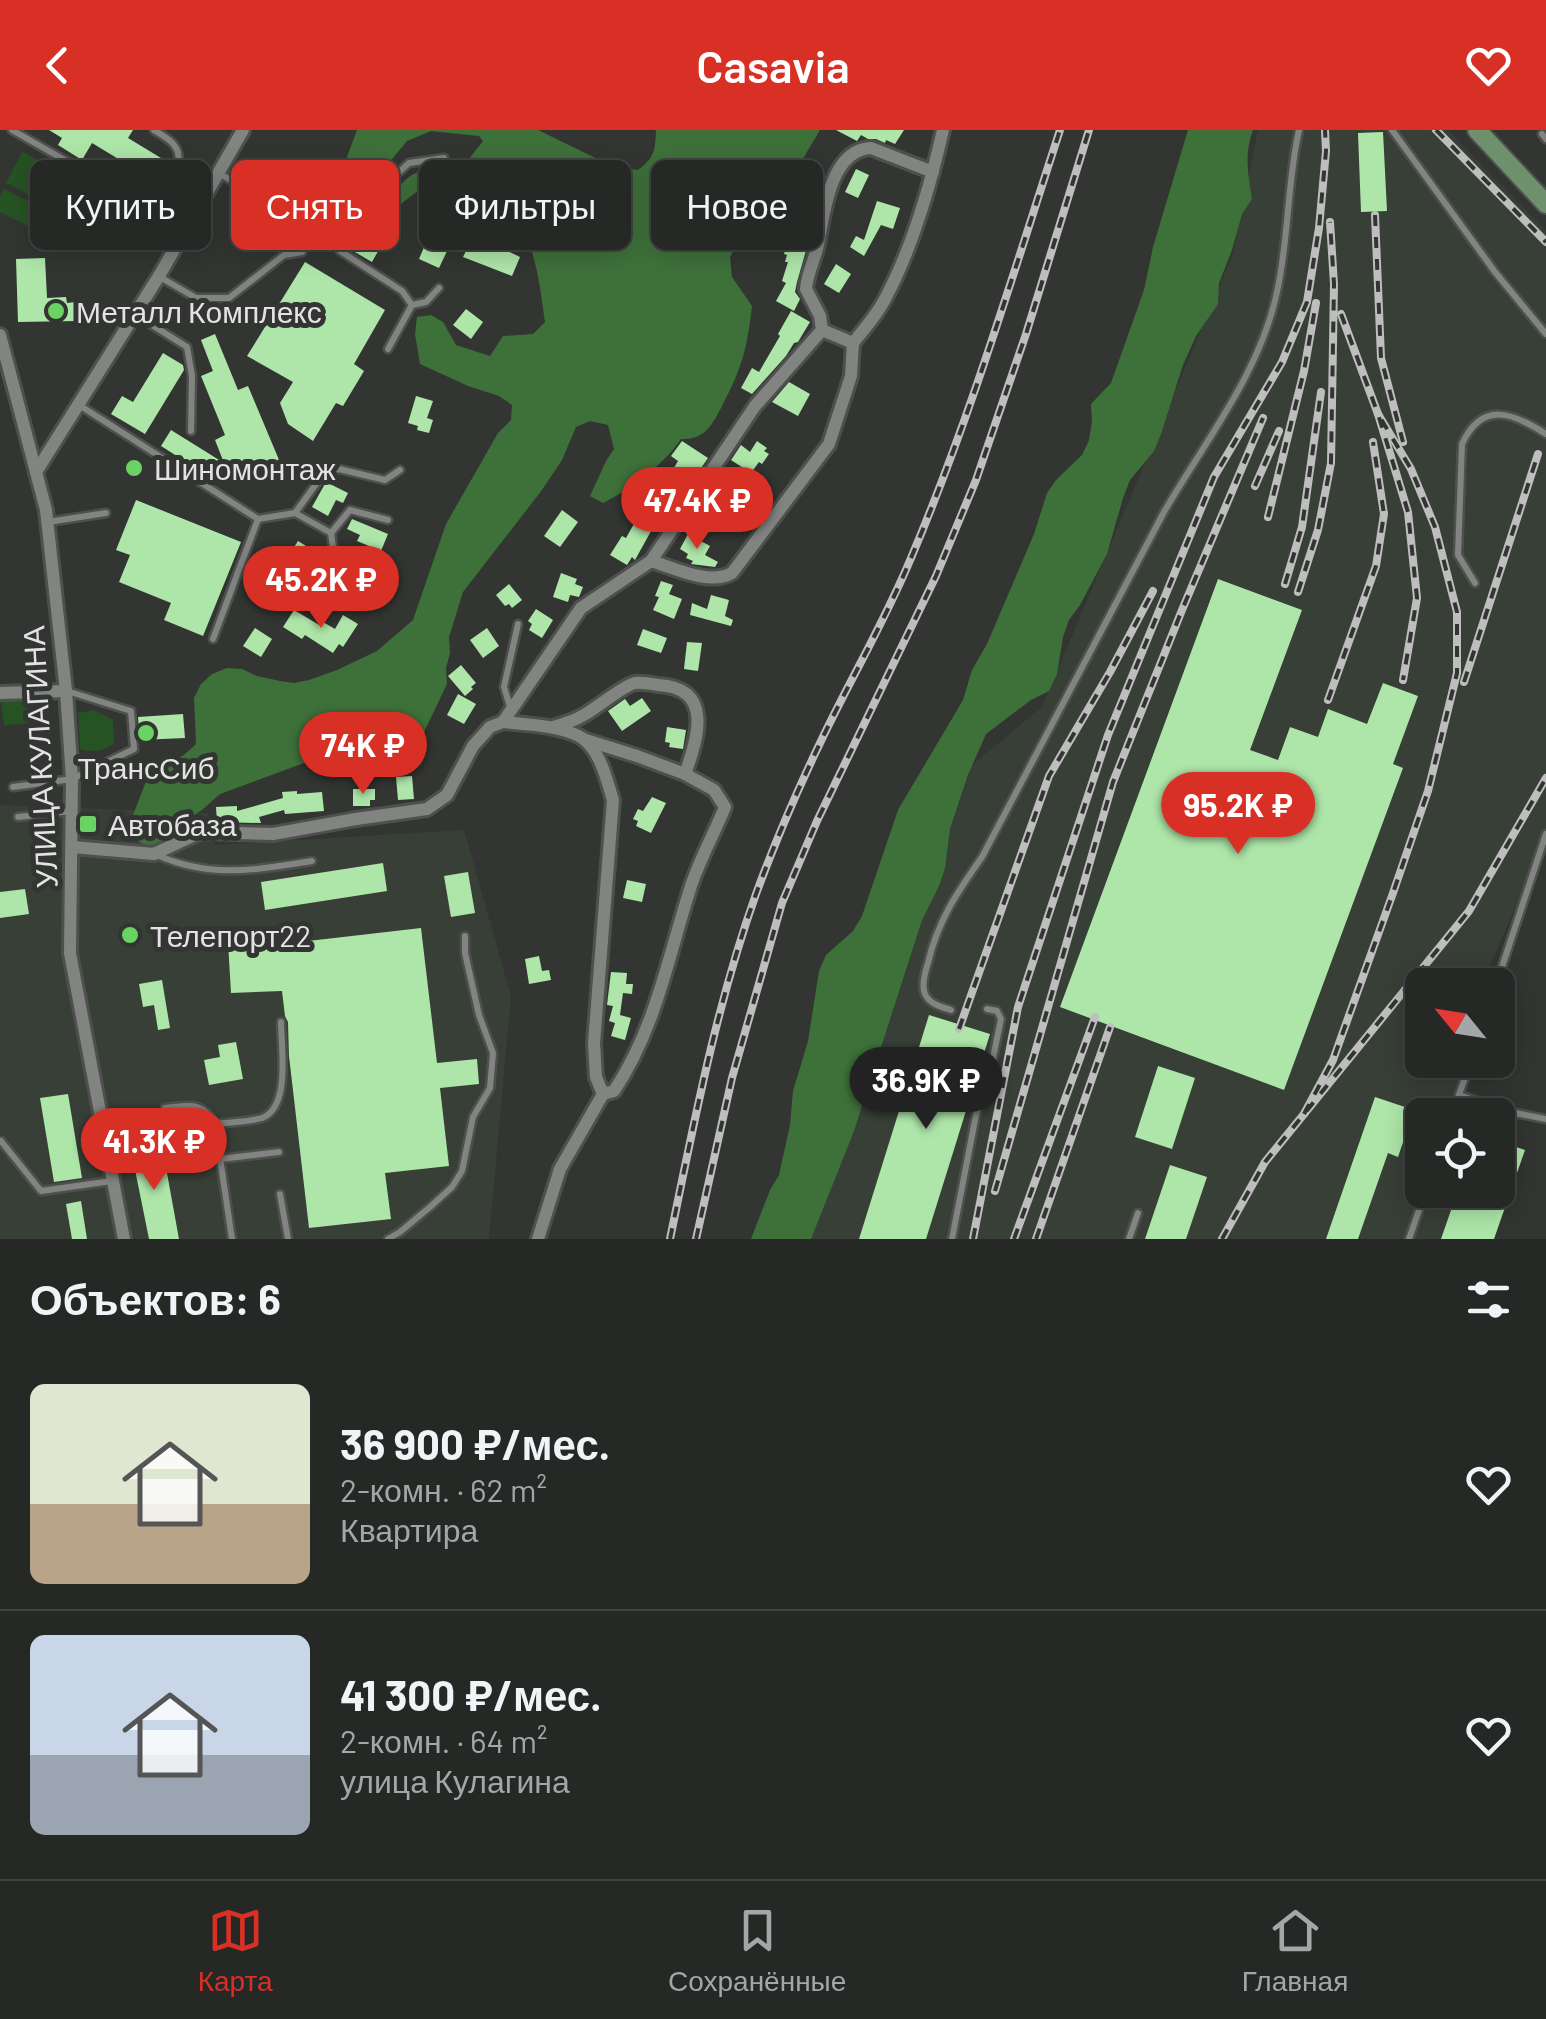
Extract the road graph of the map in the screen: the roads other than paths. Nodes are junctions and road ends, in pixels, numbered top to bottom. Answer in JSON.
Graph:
{"nodes":[{"id":1,"x":12,"y":130,"type":"edge"},
{"id":2,"x":154,"y":130,"type":"edge"},
{"id":3,"x":244,"y":130,"type":"edge"},
{"id":4,"x":943,"y":130,"type":"edge"},
{"id":5,"x":1299,"y":130,"type":"edge"},
{"id":6,"x":1392,"y":130,"type":"edge"},
{"id":7,"x":1477,"y":130,"type":"edge"},
{"id":8,"x":444,"y":158,"type":"dead end"},
{"id":9,"x":64,"y":160,"type":"edge"},
{"id":10,"x":178,"y":160,"type":"edge"},
{"id":11,"x":399,"y":172,"type":"edge"},
{"id":12,"x":933,"y":172,"type":"junction"},
{"id":13,"x":219,"y":173,"type":"junction"},
{"id":14,"x":231,"y":180,"type":"edge"},
{"id":15,"x":211,"y":187,"type":"edge"},
{"id":16,"x":1546,"y":204,"type":"edge"},
{"id":17,"x":175,"y":250,"type":"edge"},
{"id":18,"x":339,"y":250,"type":"edge"},
{"id":19,"x":302,"y":252,"type":"dead end"},
{"id":20,"x":159,"y":276,"type":"junction"},
{"id":21,"x":439,"y":288,"type":"dead end"},
{"id":22,"x":412,"y":305,"type":"junction"},
{"id":23,"x":134,"y":315,"type":"junction"},
{"id":24,"x":822,"y":330,"type":"junction"},
{"id":25,"x":1546,"y":334,"type":"edge"},
{"id":26,"x":0,"y":335,"type":"edge"},
{"id":27,"x":853,"y":343,"type":"junction"},
{"id":28,"x":388,"y":349,"type":"dead end"},
{"id":29,"x":6,"y":377,"type":"edge"},
{"id":30,"x":78,"y":404,"type":"junction"},
{"id":31,"x":191,"y":431,"type":"dead end"},
{"id":32,"x":1546,"y":434,"type":"edge"},
{"id":33,"x":400,"y":470,"type":"dead end"},
{"id":34,"x":36,"y":472,"type":"junction"},
{"id":35,"x":106,"y":513,"type":"dead end"},
{"id":36,"x":295,"y":513,"type":"junction"},
{"id":37,"x":258,"y":520,"type":"junction"},
{"id":38,"x":388,"y":520,"type":"dead end"},
{"id":39,"x":47,"y":522,"type":"junction"},
{"id":40,"x":331,"y":533,"type":"junction"},
{"id":41,"x":651,"y":561,"type":"junction"},
{"id":42,"x":1474,"y":583,"type":"dead end"},
{"id":43,"x":344,"y":588,"type":"dead end"},
{"id":44,"x":518,"y":624,"type":"dead end"},
{"id":45,"x":213,"y":639,"type":"dead end"},
{"id":46,"x":66,"y":691,"type":"junction"},
{"id":47,"x":0,"y":692,"type":"edge"},
{"id":48,"x":507,"y":716,"type":"junction"},
{"id":49,"x":553,"y":727,"type":"junction"},
{"id":50,"x":586,"y":740,"type":"junction"},
{"id":51,"x":685,"y":774,"type":"junction"},
{"id":52,"x":72,"y":780,"type":"junction"},
{"id":53,"x":13,"y":787,"type":"dead end"},
{"id":54,"x":73,"y":811,"type":"junction"},
{"id":55,"x":18,"y":817,"type":"dead end"},
{"id":56,"x":1546,"y":834,"type":"edge"},
{"id":57,"x":72,"y":847,"type":"junction"},
{"id":58,"x":154,"y":854,"type":"junction"},
{"id":59,"x":312,"y":861,"type":"dead end"},
{"id":60,"x":465,"y":936,"type":"dead end"},
{"id":61,"x":1502,"y":968,"type":"edge"},
{"id":62,"x":986,"y":1009,"type":"dead end"},
{"id":63,"x":951,"y":1010,"type":"dead end"},
{"id":64,"x":281,"y":1022,"type":"dead end"},
{"id":65,"x":1465,"y":1078,"type":"edge"},
{"id":66,"x":603,"y":1094,"type":"junction"},
{"id":67,"x":1459,"y":1095,"type":"junction"},
{"id":68,"x":1458,"y":1098,"type":"edge"},
{"id":69,"x":165,"y":1108,"type":"dead end"},
{"id":70,"x":1546,"y":1119,"type":"edge"},
{"id":71,"x":215,"y":1124,"type":"junction"},
{"id":72,"x":1,"y":1141,"type":"edge"},
{"id":73,"x":279,"y":1152,"type":"dead end"},
{"id":74,"x":220,"y":1159,"type":"junction"},
{"id":75,"x":113,"y":1181,"type":"junction"},
{"id":76,"x":280,"y":1194,"type":"dead end"},
{"id":77,"x":1420,"y":1208,"type":"edge"},
{"id":78,"x":1138,"y":1213,"type":"dead end"},
{"id":79,"x":124,"y":1239,"type":"edge"},
{"id":80,"x":232,"y":1239,"type":"edge"},
{"id":81,"x":288,"y":1239,"type":"edge"},
{"id":82,"x":388,"y":1239,"type":"edge"},
{"id":83,"x":538,"y":1239,"type":"edge"},
{"id":84,"x":952,"y":1239,"type":"edge"},
{"id":85,"x":1129,"y":1239,"type":"edge"},
{"id":86,"x":1409,"y":1239,"type":"edge"}],
"edges":[{"from":1,"to":9,"type":"lane"},
{"from":2,"to":10,"type":"lane"},
{"from":3,"to":13,"type":"street"},
{"from":4,"to":12,"type":"street"},
{"from":5,"to":63,"type":"lane"},
{"from":6,"to":25,"type":"lane"},
{"from":7,"to":16,"type":"main road"},
{"from":8,"to":11,"type":"lane"},
{"from":12,"to":24,"type":"street"},
{"from":12,"to":27,"type":"street"},
{"from":13,"to":14,"type":"lane"},
{"from":13,"to":15,"type":"street"},
{"from":17,"to":20,"type":"street"},
{"from":18,"to":22,"type":"lane"},
{"from":19,"to":20,"type":"lane"},
{"from":20,"to":23,"type":"street"},
{"from":21,"to":22,"type":"lane"},
{"from":22,"to":28,"type":"lane"},
{"from":23,"to":30,"type":"street"},
{"from":23,"to":31,"type":"lane"},
{"from":24,"to":27,"type":"street"},
{"from":24,"to":41,"type":"street"},
{"from":26,"to":29,"type":"street","name":"УЛИЦА КУЛАГИНА"},
{"from":27,"to":41,"type":"street"},
{"from":29,"to":34,"type":"street","name":"УЛИЦА КУЛАГИНА"},
{"from":30,"to":34,"type":"street"},
{"from":30,"to":37,"type":"lane"},
{"from":32,"to":42,"type":"lane"},
{"from":33,"to":36,"type":"lane"},
{"from":34,"to":39,"type":"street","name":"УЛИЦА КУЛАГИНА"},
{"from":35,"to":39,"type":"lane"},
{"from":36,"to":37,"type":"lane"},
{"from":36,"to":40,"type":"lane"},
{"from":37,"to":45,"type":"lane"},
{"from":38,"to":40,"type":"lane"},
{"from":39,"to":46,"type":"street","name":"УЛИЦА КУЛАГИНА"},
{"from":40,"to":43,"type":"lane"},
{"from":41,"to":48,"type":"street"},
{"from":44,"to":48,"type":"lane"},
{"from":46,"to":47,"type":"street"},
{"from":46,"to":52,"type":"street","name":"УЛИЦА КУЛАГИНА"},
{"from":46,"to":52,"type":"lane"},
{"from":48,"to":49,"type":"street"},
{"from":48,"to":58,"type":"street"},
{"from":49,"to":50,"type":"street"},
{"from":49,"to":51,"type":"street"},
{"from":50,"to":51,"type":"street"},
{"from":50,"to":66,"type":"street"},
{"from":51,"to":66,"type":"street"},
{"from":52,"to":53,"type":"lane"},
{"from":52,"to":54,"type":"street","name":"УЛИЦА КУЛАГИНА"},
{"from":54,"to":55,"type":"lane"},
{"from":54,"to":57,"type":"street","name":"УЛИЦА КУЛАГИНА"},
{"from":56,"to":61,"type":"lane"},
{"from":57,"to":58,"type":"street"},
{"from":57,"to":75,"type":"street","name":"УЛИЦА КУЛАГИНА"},
{"from":58,"to":59,"type":"lane"},
{"from":60,"to":82,"type":"lane"},
{"from":62,"to":84,"type":"lane"},
{"from":64,"to":71,"type":"lane"},
{"from":65,"to":67,"type":"lane"},
{"from":66,"to":83,"type":"street"},
{"from":67,"to":68,"type":"lane"},
{"from":67,"to":70,"type":"lane"},
{"from":69,"to":71,"type":"lane"},
{"from":71,"to":74,"type":"lane"},
{"from":72,"to":75,"type":"lane"},
{"from":73,"to":74,"type":"lane"},
{"from":74,"to":80,"type":"lane"},
{"from":75,"to":79,"type":"street","name":"УЛИЦА КУЛАГИНА"},
{"from":76,"to":81,"type":"lane"},
{"from":77,"to":86,"type":"lane"},
{"from":78,"to":85,"type":"lane"}]}
